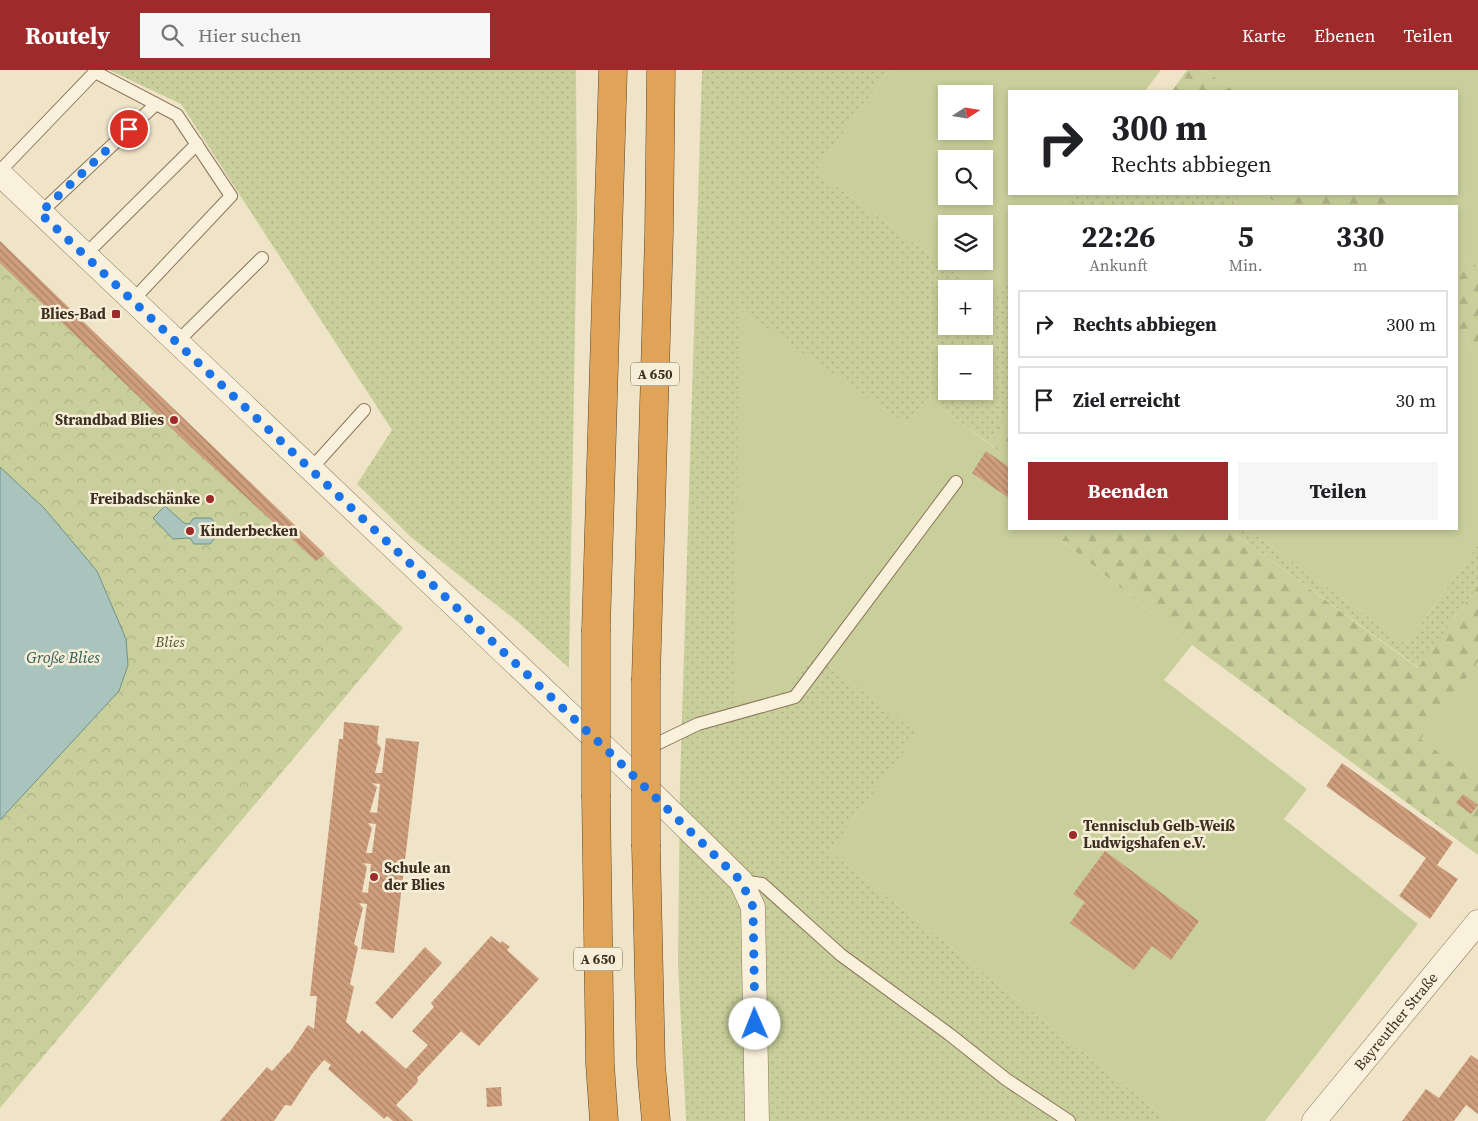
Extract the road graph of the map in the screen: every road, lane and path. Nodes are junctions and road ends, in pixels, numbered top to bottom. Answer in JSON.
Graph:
{"nodes":[{"id":1,"x":613,"y":70,"type":"edge"},
{"id":2,"x":661,"y":70,"type":"edge"},
{"id":3,"x":156,"y":104,"type":"junction"},
{"id":4,"x":197,"y":144,"type":"junction"},
{"id":5,"x":0,"y":172,"type":"edge"},
{"id":6,"x":40,"y":213,"type":"junction"},
{"id":7,"x":85,"y":255,"type":"junction"},
{"id":8,"x":262,"y":258,"type":"dead end"},
{"id":9,"x":132,"y":301,"type":"junction"},
{"id":10,"x":176,"y":343,"type":"junction"},
{"id":11,"x":364,"y":410,"type":"dead end"},
{"id":12,"x":310,"y":470,"type":"junction"},
{"id":13,"x":956,"y":482,"type":"dead end"},
{"id":14,"x":624,"y":766,"type":"junction"},
{"id":15,"x":741,"y":881,"type":"junction"},
{"id":16,"x":1478,"y":922,"type":"edge"},
{"id":17,"x":604,"y":1121,"type":"edge"},
{"id":18,"x":656,"y":1121,"type":"edge"},
{"id":19,"x":757,"y":1121,"type":"edge"},
{"id":20,"x":1069,"y":1121,"type":"edge"},
{"id":21,"x":1314,"y":1121,"type":"edge"}],
"edges":[{"from":1,"to":17,"type":"highway","number":"A 650","bridge":true},
{"from":2,"to":18,"type":"highway","number":"A 650","bridge":true},
{"from":3,"to":4,"type":"lane"},
{"from":3,"to":5,"type":"lane"},
{"from":3,"to":6,"type":"lane"},
{"from":4,"to":7,"type":"lane"},
{"from":4,"to":9,"type":"lane"},
{"from":5,"to":6,"type":"street"},
{"from":6,"to":7,"type":"street"},
{"from":7,"to":9,"type":"street"},
{"from":8,"to":10,"type":"lane"},
{"from":9,"to":10,"type":"street"},
{"from":10,"to":12,"type":"street"},
{"from":11,"to":12,"type":"lane"},
{"from":12,"to":14,"type":"street"},
{"from":13,"to":14,"type":"lane"},
{"from":14,"to":15,"type":"street"},
{"from":15,"to":19,"type":"street"},
{"from":15,"to":20,"type":"lane"},
{"from":16,"to":21,"type":"street","name":"Bayreuther Straße"}]}
